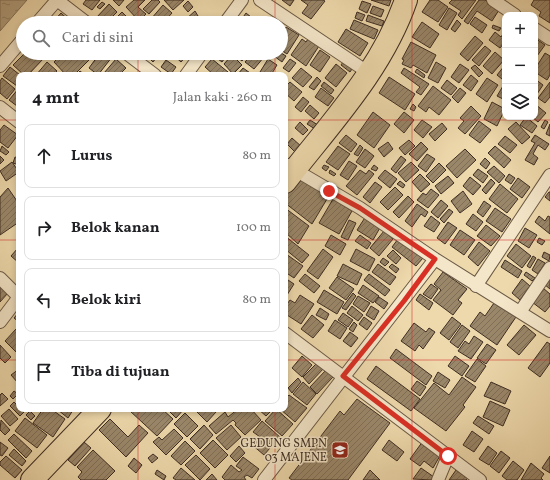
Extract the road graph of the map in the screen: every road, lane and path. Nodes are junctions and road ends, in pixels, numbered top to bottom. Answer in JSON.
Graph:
{"nodes":[{"id":1,"x":57,"y":0,"type":"edge"},
{"id":2,"x":242,"y":0,"type":"edge"},
{"id":3,"x":260,"y":0,"type":"edge"},
{"id":4,"x":406,"y":0,"type":"edge"},
{"id":5,"x":493,"y":0,"type":"edge"},
{"id":6,"x":511,"y":12,"type":"edge"},
{"id":7,"x":43,"y":16,"type":"edge"},
{"id":8,"x":78,"y":16,"type":"edge"},
{"id":9,"x":230,"y":16,"type":"edge"},
{"id":10,"x":284,"y":16,"type":"edge"},
{"id":11,"x":288,"y":19,"type":"edge"},
{"id":12,"x":538,"y":31,"type":"edge"},
{"id":13,"x":550,"y":39,"type":"edge"},
{"id":14,"x":16,"y":47,"type":"edge"},
{"id":15,"x":135,"y":60,"type":"edge"},
{"id":16,"x":197,"y":60,"type":"edge"},
{"id":17,"x":0,"y":66,"type":"edge"},
{"id":18,"x":151,"y":72,"type":"edge"},
{"id":19,"x":188,"y":72,"type":"edge"},
{"id":20,"x":368,"y":73,"type":"junction"},
{"id":21,"x":0,"y":107,"type":"edge"},
{"id":22,"x":16,"y":120,"type":"edge"},
{"id":23,"x":288,"y":172,"type":"edge"},
{"id":24,"x":550,"y":175,"type":"edge"},
{"id":25,"x":435,"y":259,"type":"junction"},
{"id":26,"x":550,"y":268,"type":"edge"},
{"id":27,"x":0,"y":278,"type":"edge"},
{"id":28,"x":476,"y":286,"type":"junction"},
{"id":29,"x":16,"y":294,"type":"edge"},
{"id":30,"x":16,"y":301,"type":"edge"},
{"id":31,"x":520,"y":312,"type":"junction"},
{"id":32,"x":0,"y":322,"type":"edge"},
{"id":33,"x":550,"y":331,"type":"edge"},
{"id":34,"x":288,"y":335,"type":"edge"},
{"id":35,"x":343,"y":376,"type":"junction"},
{"id":36,"x":97,"y":412,"type":"edge"},
{"id":37,"x":448,"y":456,"type":"junction"},
{"id":38,"x":32,"y":480,"type":"edge"},
{"id":39,"x":264,"y":480,"type":"edge"},
{"id":40,"x":438,"y":480,"type":"edge"},
{"id":41,"x":480,"y":480,"type":"edge"}],
"edges":[{"from":1,"to":7,"type":"street"},
{"from":1,"to":8,"type":"street"},
{"from":2,"to":9,"type":"street"},
{"from":3,"to":10,"type":"street"},
{"from":4,"to":20,"type":"highway"},
{"from":5,"to":6,"type":"street"},
{"from":11,"to":20,"type":"street"},
{"from":12,"to":13,"type":"street"},
{"from":14,"to":17,"type":"street"},
{"from":15,"to":18,"type":"street"},
{"from":16,"to":19,"type":"street"},
{"from":20,"to":23,"type":"highway"},
{"from":21,"to":22,"type":"street"},
{"from":23,"to":25,"type":"street"},
{"from":24,"to":28,"type":"street"},
{"from":25,"to":28,"type":"street"},
{"from":25,"to":35,"type":"street"},
{"from":26,"to":31,"type":"street"},
{"from":27,"to":29,"type":"street"},
{"from":28,"to":31,"type":"street"},
{"from":30,"to":32,"type":"street"},
{"from":31,"to":33,"type":"street"},
{"from":34,"to":35,"type":"street"},
{"from":35,"to":37,"type":"street"},
{"from":35,"to":39,"type":"street"},
{"from":36,"to":38,"type":"highway"},
{"from":37,"to":40,"type":"street"},
{"from":37,"to":41,"type":"street"}]}
